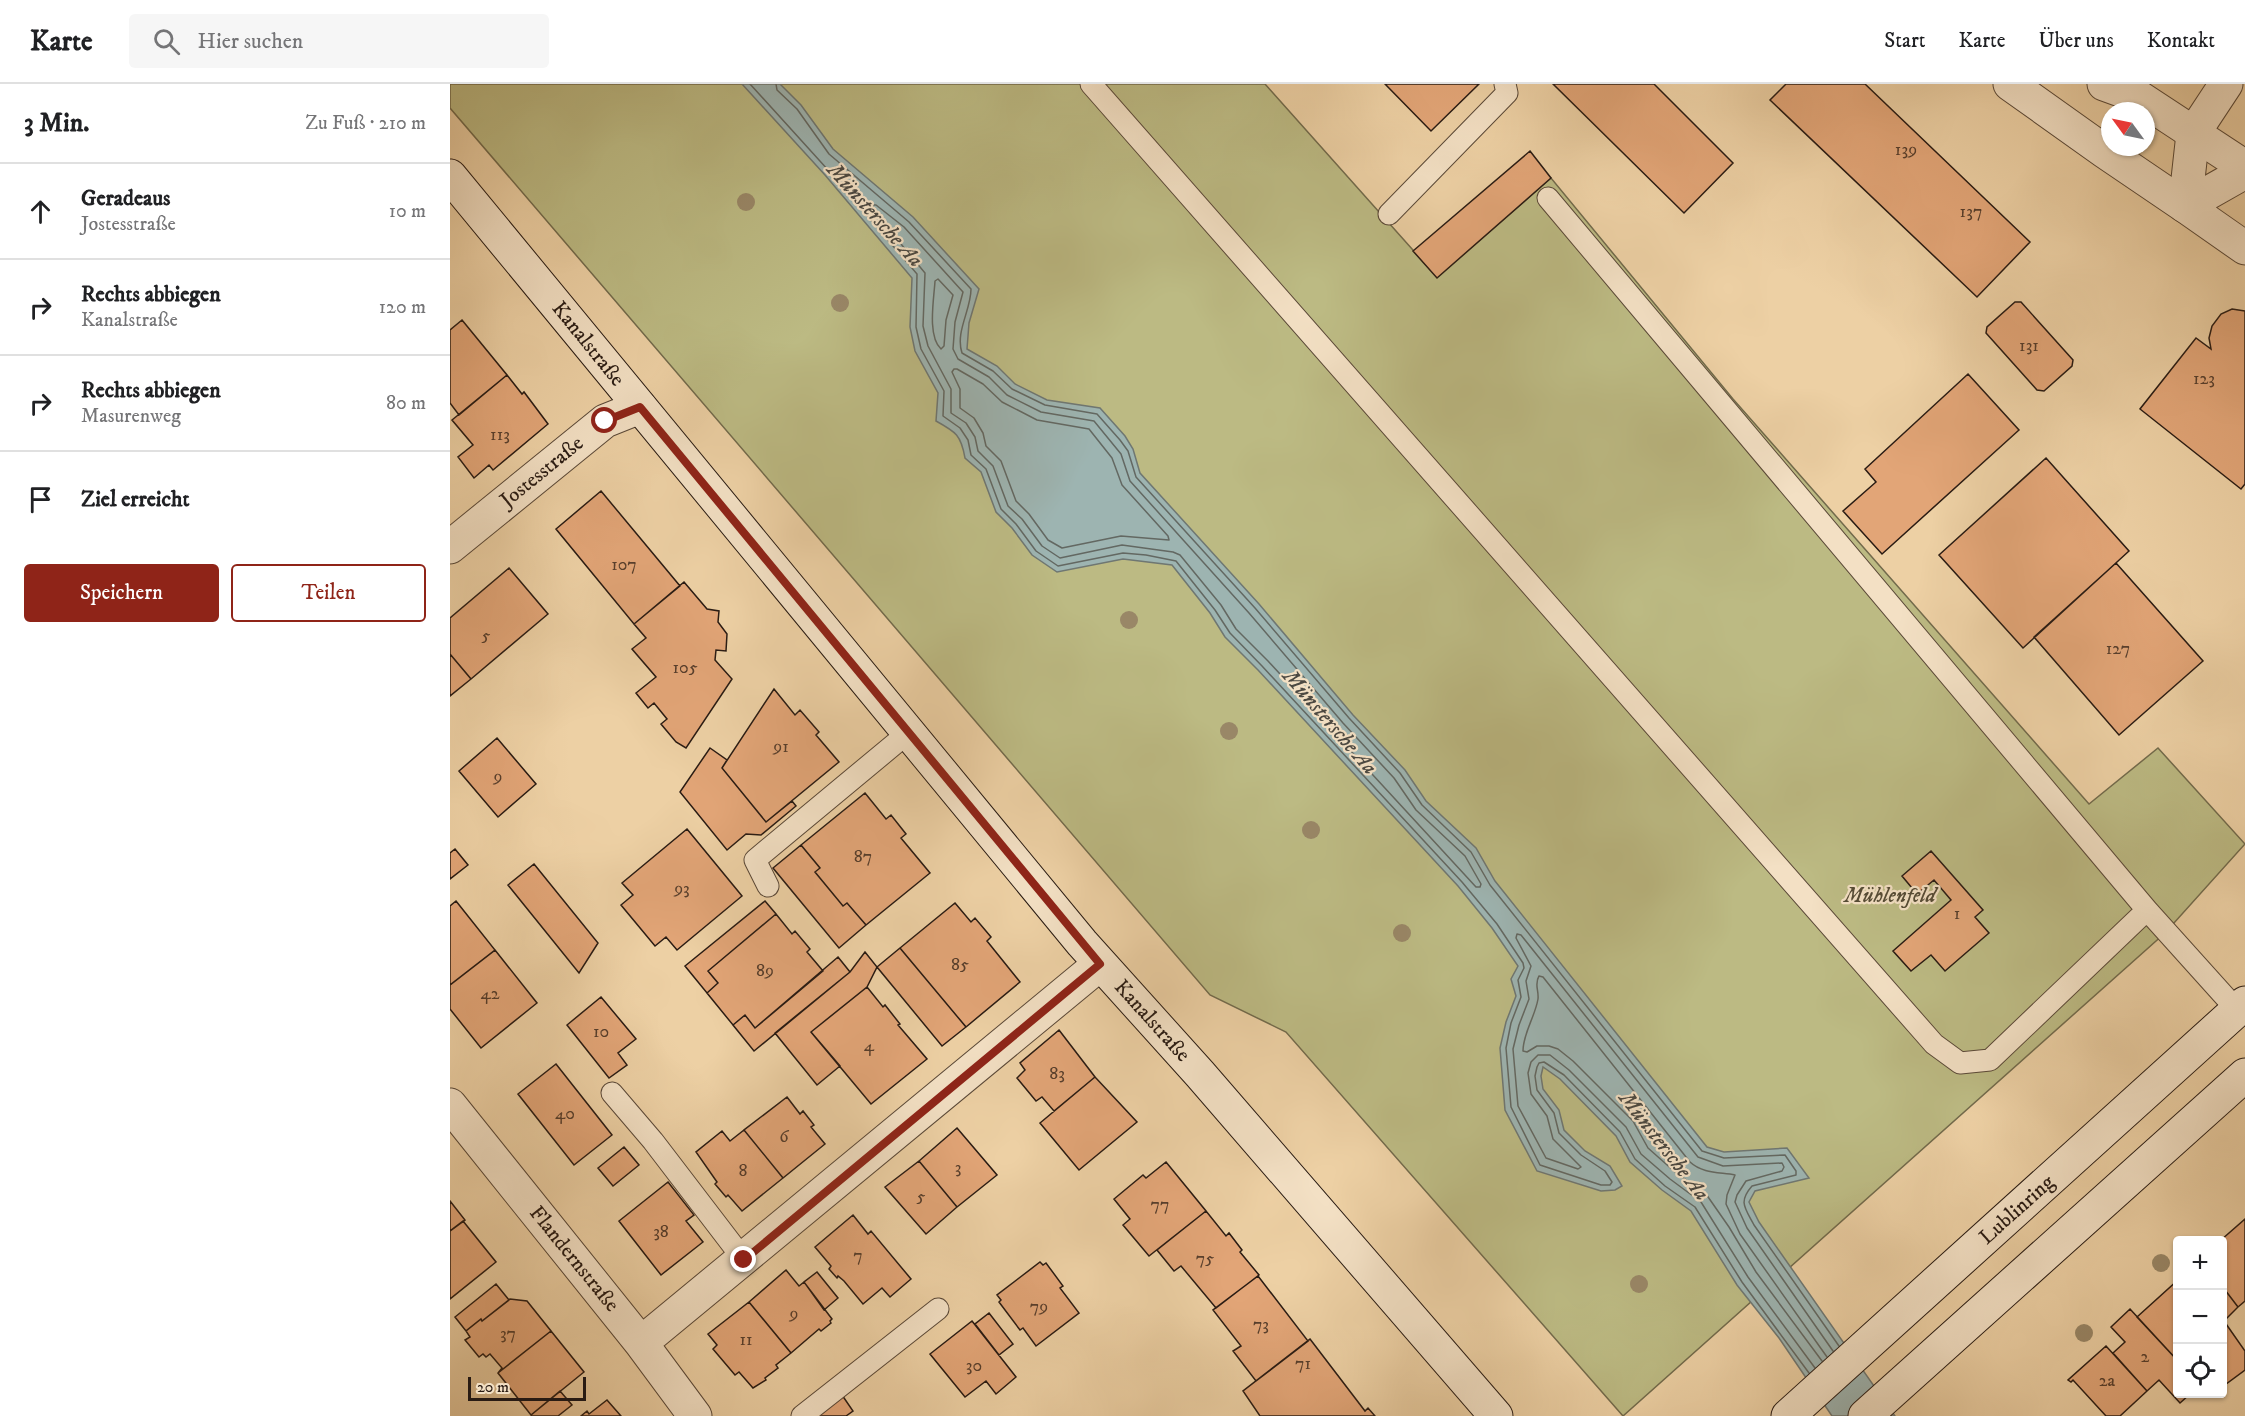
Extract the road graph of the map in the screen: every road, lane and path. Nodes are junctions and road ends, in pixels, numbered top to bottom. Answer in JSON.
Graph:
{"nodes":[{"id":1,"x":1091,"y":84,"type":"edge"},
{"id":2,"x":1505,"y":84,"type":"edge"},
{"id":3,"x":2010,"y":84,"type":"edge"},
{"id":4,"x":2104,"y":84,"type":"edge"},
{"id":5,"x":2226,"y":84,"type":"edge"},
{"id":6,"x":2193,"y":134,"type":"junction"},
{"id":7,"x":2245,"y":170,"type":"edge"},
{"id":8,"x":450,"y":176,"type":"edge"},
{"id":9,"x":1548,"y":198,"type":"dead end"},
{"id":10,"x":2185,"y":206,"type":"junction"},
{"id":11,"x":1389,"y":214,"type":"dead end"},
{"id":12,"x":2245,"y":248,"type":"edge"},
{"id":13,"x":640,"y":407,"type":"junction"},
{"id":14,"x":450,"y":547,"type":"edge"},
{"id":15,"x":909,"y":732,"type":"junction"},
{"id":16,"x":768,"y":886,"type":"dead end"},
{"id":17,"x":2147,"y":910,"type":"junction"},
{"id":18,"x":1100,"y":964,"type":"junction"},
{"id":19,"x":2241,"y":1007,"type":"edge"},
{"id":20,"x":2245,"y":1075,"type":"edge"},
{"id":21,"x":612,"y":1093,"type":"dead end"},
{"id":22,"x":450,"y":1105,"type":"edge"},
{"id":23,"x":744,"y":1260,"type":"junction"},
{"id":24,"x":938,"y":1309,"type":"dead end"},
{"id":25,"x":641,"y":1343,"type":"junction"},
{"id":26,"x":695,"y":1416,"type":"edge"},
{"id":27,"x":802,"y":1416,"type":"edge"},
{"id":28,"x":1496,"y":1416,"type":"edge"},
{"id":29,"x":1788,"y":1416,"type":"edge"},
{"id":30,"x":1865,"y":1416,"type":"edge"}],
"edges":[{"from":1,"to":17,"type":"lane"},
{"from":2,"to":11,"type":"lane"},
{"from":3,"to":10,"type":"main road"},
{"from":4,"to":6,"type":"main road"},
{"from":5,"to":6,"type":"main road"},
{"from":6,"to":7,"type":"main road"},
{"from":6,"to":10,"type":"main road"},
{"from":7,"to":10,"type":"main road"},
{"from":8,"to":13,"type":"main road","name":"Kanalstraße"},
{"from":9,"to":17,"type":"lane"},
{"from":10,"to":12,"type":"main road"},
{"from":13,"to":14,"type":"main road","name":"Jostesstraße"},
{"from":13,"to":15,"type":"main road","name":"Kanalstraße"},
{"from":15,"to":16,"type":"lane"},
{"from":15,"to":18,"type":"main road","name":"Kanalstraße"},
{"from":17,"to":19,"type":"lane"},
{"from":18,"to":23,"type":"main road"},
{"from":18,"to":28,"type":"main road","name":"Kanalstraße"},
{"from":19,"to":29,"type":"main road","name":"Lublinring"},
{"from":20,"to":30,"type":"main road"},
{"from":21,"to":23,"type":"lane"},
{"from":22,"to":25,"type":"main road","name":"Flandernstraße"},
{"from":23,"to":25,"type":"main road"},
{"from":24,"to":27,"type":"lane"},
{"from":25,"to":26,"type":"main road","name":"Flandernstraße"}]}
